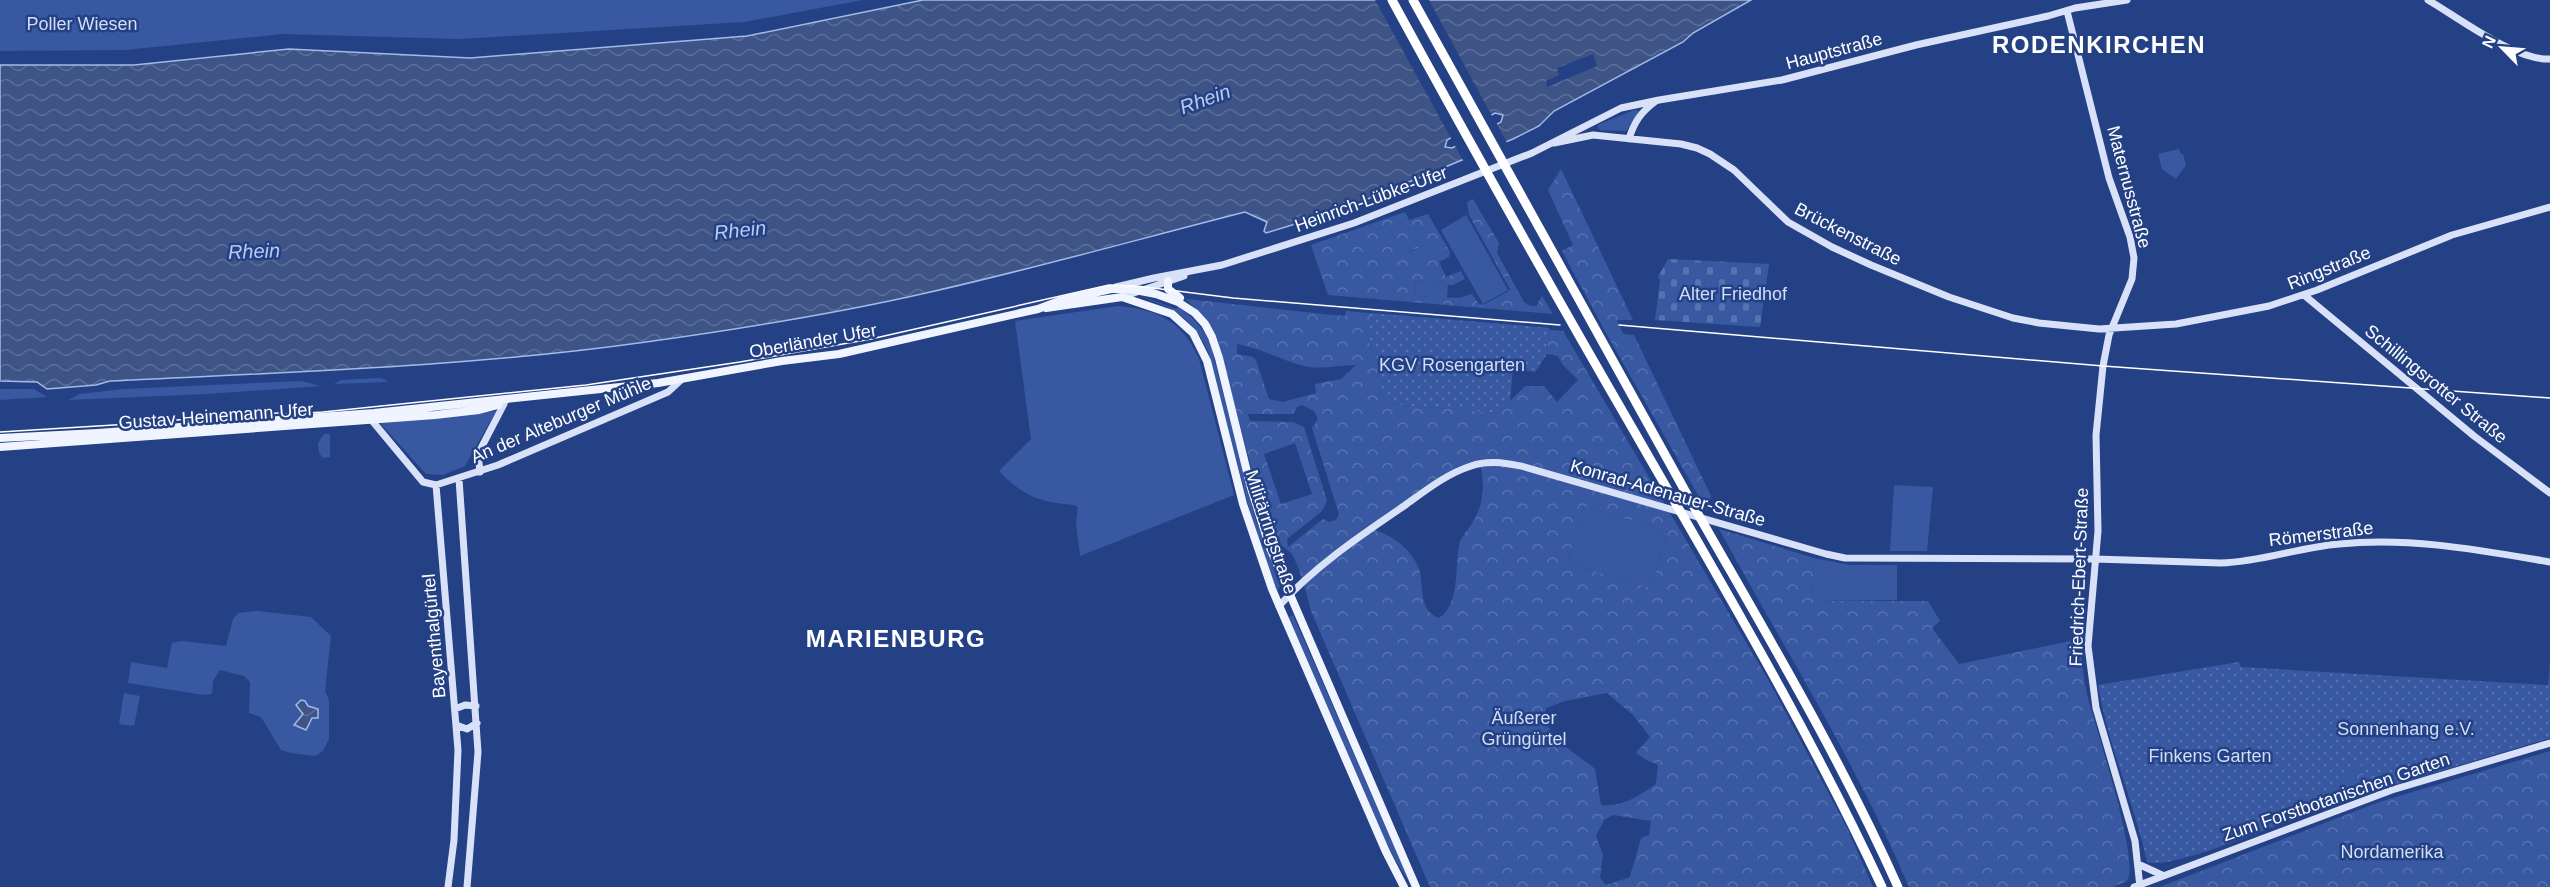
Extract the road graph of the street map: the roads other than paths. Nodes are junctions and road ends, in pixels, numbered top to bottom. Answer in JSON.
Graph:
{"nodes":[{"id":1,"x":1392,"y":0,"type":"edge"},
{"id":2,"x":1413,"y":0,"type":"edge"},
{"id":3,"x":2127,"y":0,"type":"edge"},
{"id":4,"x":2428,"y":0,"type":"edge"},
{"id":5,"x":2067,"y":10,"type":"junction"},
{"id":6,"x":2550,"y":59,"type":"edge"},
{"id":7,"x":1659,"y":100,"type":"junction"},
{"id":8,"x":1629,"y":139,"type":"junction"},
{"id":9,"x":1554,"y":143,"type":"junction"},
{"id":10,"x":2550,"y":207,"type":"edge"},
{"id":11,"x":1194,"y":271,"type":"junction"},
{"id":12,"x":1168,"y":281,"type":"junction"},
{"id":13,"x":1111,"y":289,"type":"junction"},
{"id":14,"x":1142,"y":291,"type":"junction"},
{"id":15,"x":2304,"y":295,"type":"junction"},
{"id":16,"x":1122,"y":297,"type":"junction"},
{"id":17,"x":1187,"y":306,"type":"junction"},
{"id":18,"x":1038,"y":309,"type":"junction"},
{"id":19,"x":2112,"y":328,"type":"junction"},
{"id":20,"x":2102,"y":370,"type":"joint"},
{"id":21,"x":681,"y":380,"type":"junction"},
{"id":22,"x":517,"y":399,"type":"junction"},
{"id":23,"x":504,"y":404,"type":"junction"},
{"id":24,"x":434,"y":412,"type":"junction"},
{"id":25,"x":368,"y":416,"type":"junction"},
{"id":26,"x":0,"y":438,"type":"edge"},
{"id":27,"x":0,"y":447,"type":"edge"},
{"id":28,"x":480,"y":471,"type":"junction"},
{"id":29,"x":459,"y":478,"type":"junction"},
{"id":30,"x":436,"y":485,"type":"junction"},
{"id":31,"x":2550,"y":493,"type":"edge"},
{"id":32,"x":2095,"y":559,"type":"junction"},
{"id":33,"x":2550,"y":562,"type":"edge"},
{"id":34,"x":1289,"y":595,"type":"junction"},
{"id":35,"x":1279,"y":606,"type":"junction"},
{"id":36,"x":476,"y":706,"type":"junction"},
{"id":37,"x":455,"y":709,"type":"junction"},
{"id":38,"x":477,"y":723,"type":"junction"},
{"id":39,"x":456,"y":725,"type":"junction"},
{"id":40,"x":2550,"y":743,"type":"edge"},
{"id":41,"x":2138,"y":864,"type":"junction"},
{"id":42,"x":2162,"y":875,"type":"junction"},
{"id":43,"x":2138,"y":886,"type":"edge"},
{"id":44,"x":448,"y":887,"type":"edge"},
{"id":45,"x":467,"y":887,"type":"edge"},
{"id":46,"x":1404,"y":887,"type":"edge"},
{"id":47,"x":1416,"y":887,"type":"edge"},
{"id":48,"x":1882,"y":887,"type":"edge"},
{"id":49,"x":1898,"y":887,"type":"edge"}],
"edges":[{"from":1,"to":48,"type":"highway"},
{"from":2,"to":49,"type":"highway"},
{"from":3,"to":5,"type":"main road","name":"Hauptstraße"},
{"from":4,"to":6,"type":"main road"},
{"from":5,"to":7,"type":"main road","name":"Hauptstraße"},
{"from":5,"to":19,"type":"main road","name":"Maternusstraße"},
{"from":7,"to":8,"type":"main road"},
{"from":7,"to":9,"type":"main road","name":"Hauptstraße"},
{"from":8,"to":9,"type":"main road","name":"Brückenstraße"},
{"from":8,"to":19,"type":"main road","name":"Brückenstraße"},
{"from":9,"to":11,"type":"main road","name":"Heinrich-Lübke-Ufer"},
{"from":10,"to":15,"type":"main road","name":"Ringstraße"},
{"from":11,"to":12,"type":"main road","name":"Heinrich-Lübke-Ufer"},
{"from":11,"to":13,"type":"main road","name":"Heinrich-Lübke-Ufer"},
{"from":12,"to":14,"type":"main road","name":"Heinrich-Lübke-Ufer"},
{"from":12,"to":17,"type":"main road"},
{"from":13,"to":14,"type":"main road","name":"Militärringstraße"},
{"from":13,"to":18,"type":"main road","name":"Oberländer Ufer"},
{"from":14,"to":16,"type":"main road","name":"Heinrich-Lübke-Ufer"},
{"from":14,"to":17,"type":"main road","name":"Militärringstraße"},
{"from":15,"to":19,"type":"main road","name":"Ringstraße"},
{"from":15,"to":31,"type":"main road","name":"Schillingsrotter Straße"},
{"from":16,"to":18,"type":"main road","name":"Militärringstraße"},
{"from":16,"to":35,"type":"main road","name":"Militärringstraße"},
{"from":17,"to":34,"type":"main road","name":"Militärringstraße"},
{"from":18,"to":21,"type":"main road","name":"Oberländer Ufer"},
{"from":19,"to":20,"type":"main road","name":"Maternusstraße"},
{"from":20,"to":32,"type":"main road","name":"Friedrich-Ebert-Straße"},
{"from":21,"to":22,"type":"main road","name":"Oberländer Ufer"},
{"from":21,"to":28,"type":"main road","name":"An der Alteburger Mühle"},
{"from":22,"to":23,"type":"main road","name":"Oberländer Ufer"},
{"from":22,"to":24,"type":"main road","name":"Oberländer Ufer"},
{"from":23,"to":24,"type":"main road","name":"Oberländer Ufer"},
{"from":23,"to":28,"type":"main road"},
{"from":24,"to":25,"type":"main road","name":"Gustav-Heinemann-Ufer"},
{"from":25,"to":26,"type":"main road","name":"Gustav-Heinemann-Ufer"},
{"from":25,"to":27,"type":"main road","name":"Gustav-Heinemann-Ufer"},
{"from":25,"to":30,"type":"main road"},
{"from":28,"to":29,"type":"main road","name":"An der Alteburger Mühle"},
{"from":29,"to":30,"type":"main road","name":"An der Alteburger Mühle"},
{"from":29,"to":36,"type":"main road","name":"Bayenthalgürtel"},
{"from":30,"to":37,"type":"main road","name":"Bayenthalgürtel"},
{"from":32,"to":33,"type":"main road","name":"Römerstraße"},
{"from":32,"to":34,"type":"main road","name":"Konrad-Adenauer-Straße"},
{"from":32,"to":41,"type":"main road","name":"Friedrich-Ebert-Straße"},
{"from":34,"to":35,"type":"main road","name":"Konrad-Adenauer-Straße"},
{"from":34,"to":47,"type":"main road","name":"Militärringstraße"},
{"from":35,"to":46,"type":"main road","name":"Militärringstraße"},
{"from":36,"to":37,"type":"main road"},
{"from":36,"to":38,"type":"main road","name":"Bayenthalgürtel"},
{"from":37,"to":39,"type":"main road","name":"Bayenthalgürtel"},
{"from":38,"to":39,"type":"main road"},
{"from":38,"to":45,"type":"main road","name":"Bayenthalgürtel"},
{"from":39,"to":44,"type":"main road","name":"Bayenthalgürtel"},
{"from":40,"to":42,"type":"main road","name":"Zum Forstbotanischen Garten"},
{"from":41,"to":42,"type":"main road"},
{"from":41,"to":43,"type":"main road","name":"Friedrich-Ebert-Straße"},
{"from":42,"to":43,"type":"main road","name":"Zum Forstbotanischen Garten"}]}
